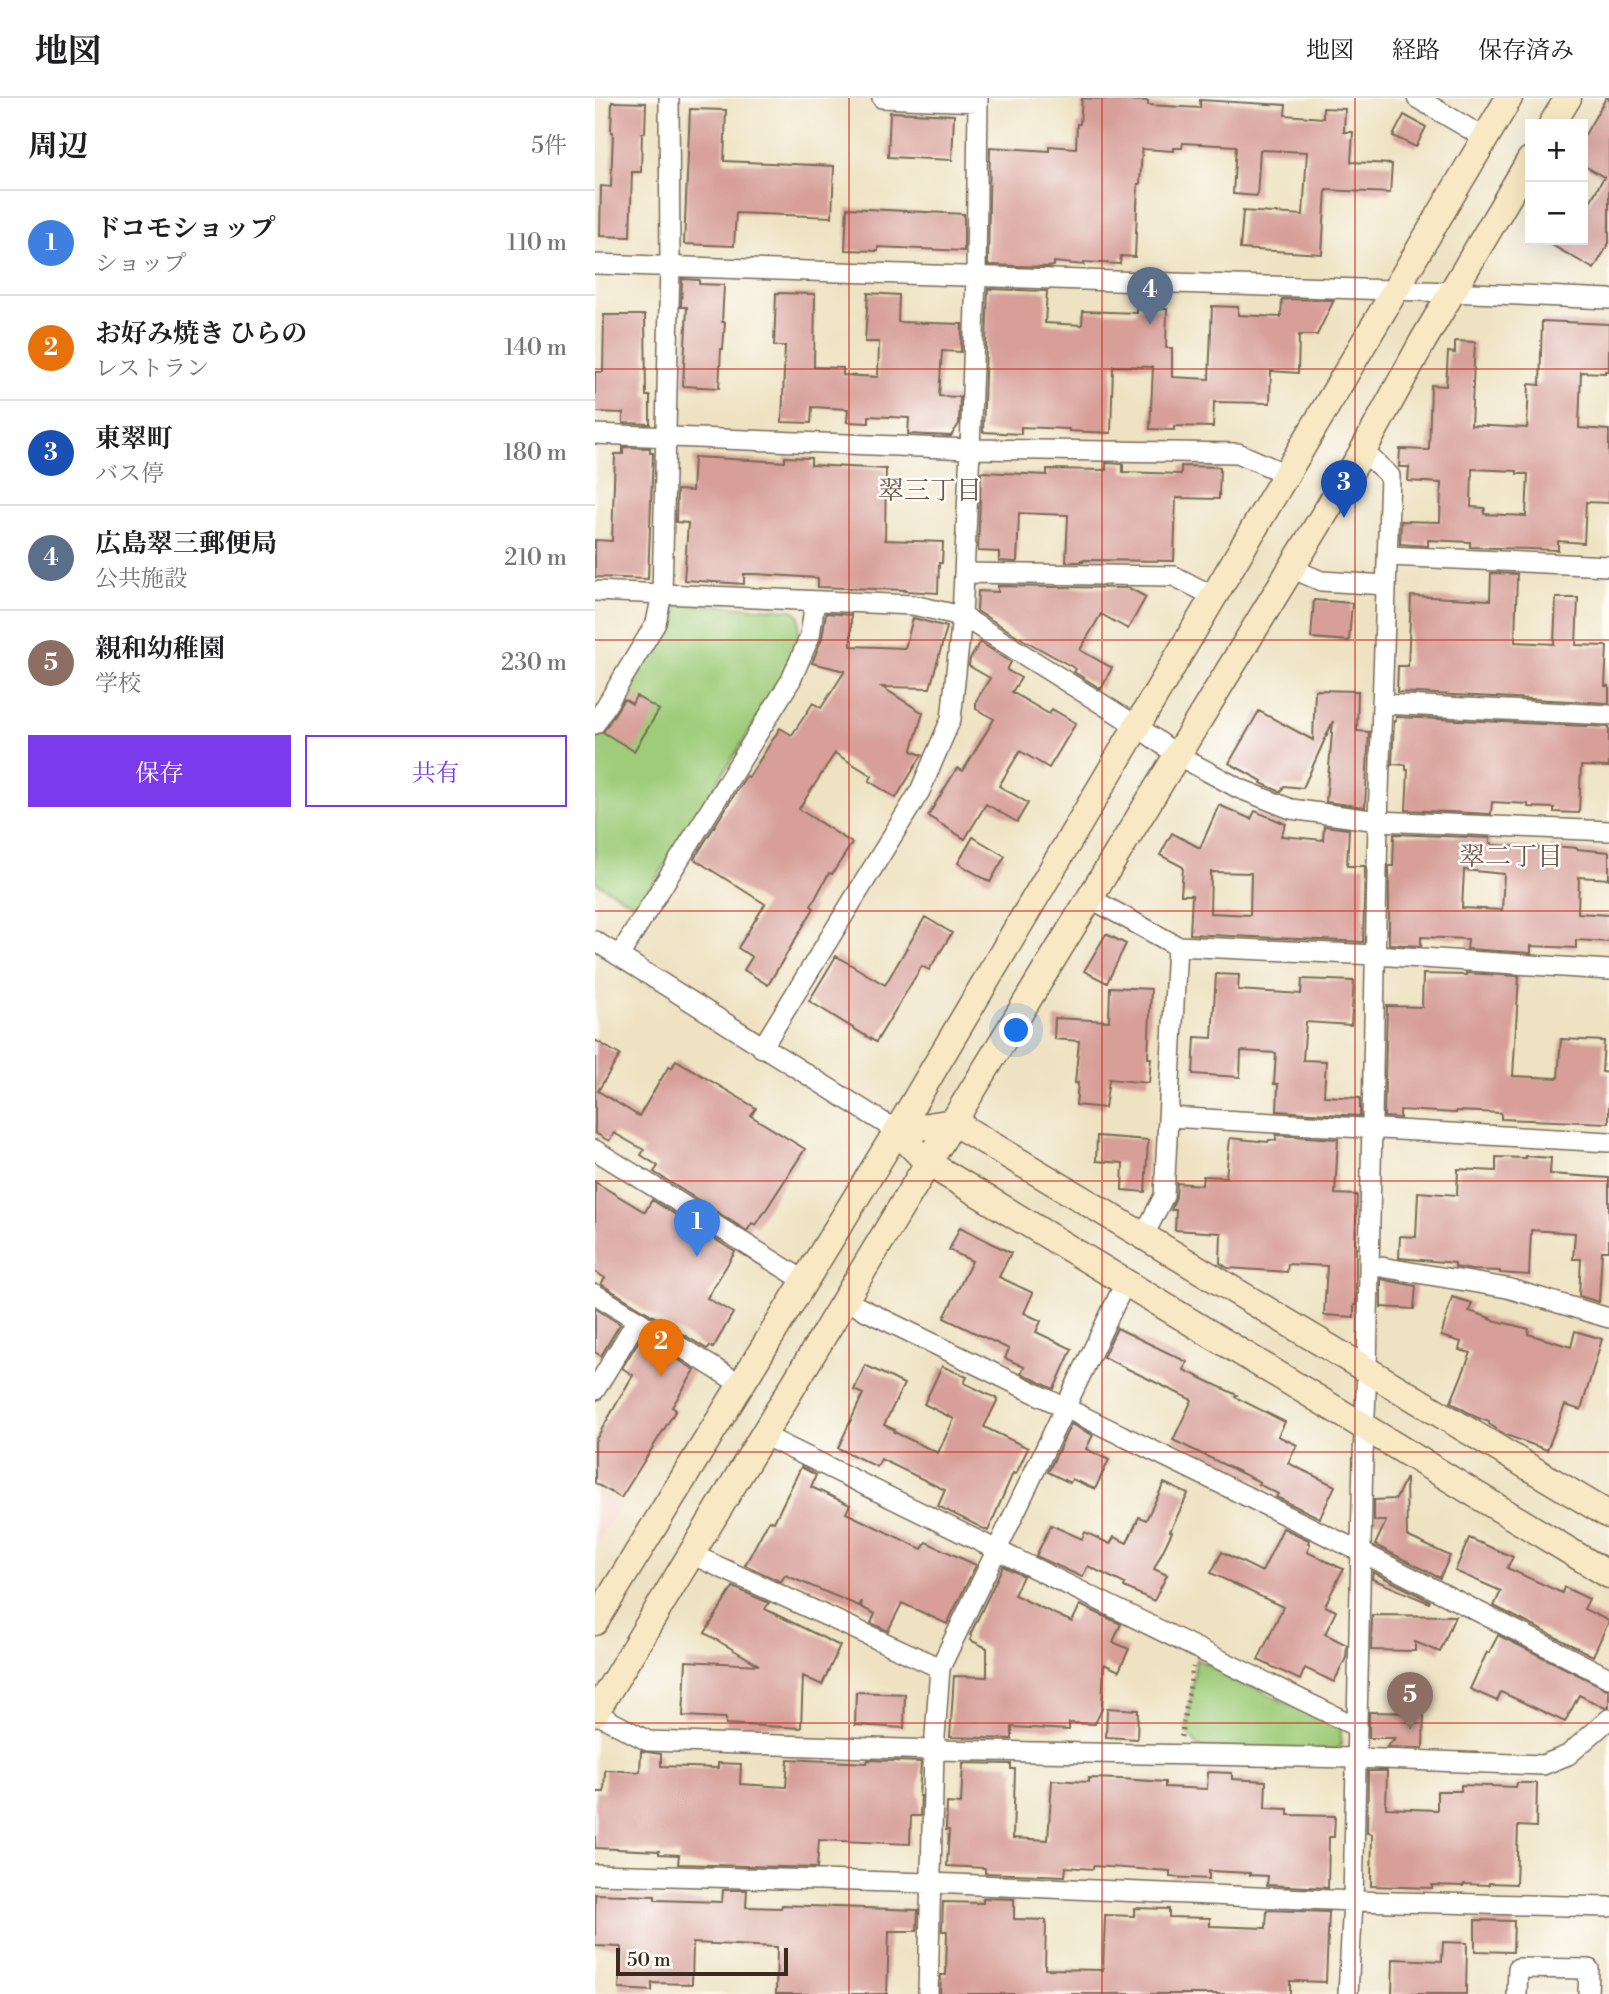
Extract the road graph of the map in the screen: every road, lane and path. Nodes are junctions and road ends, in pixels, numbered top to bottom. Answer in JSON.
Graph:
{"nodes":[{"id":1,"x":669,"y":98,"type":"edge"},
{"id":2,"x":882,"y":98,"type":"edge"},
{"id":3,"x":1417,"y":98,"type":"edge"},
{"id":4,"x":1509,"y":98,"type":"edge"},
{"id":5,"x":1568,"y":98,"type":"edge"},
{"id":6,"x":978,"y":100,"type":"edge"},
{"id":7,"x":1555,"y":119,"type":"edge"},
{"id":8,"x":1485,"y":138,"type":"junction"},
{"id":9,"x":1525,"y":168,"type":"edge"},
{"id":10,"x":595,"y":264,"type":"edge"},
{"id":11,"x":670,"y":266,"type":"junction"},
{"id":12,"x":976,"y":277,"type":"junction"},
{"id":13,"x":1395,"y":292,"type":"junction"},
{"id":14,"x":1451,"y":292,"type":"junction"},
{"id":15,"x":1609,"y":299,"type":"edge"},
{"id":16,"x":595,"y":434,"type":"edge"},
{"id":17,"x":666,"y":437,"type":"junction"},
{"id":18,"x":969,"y":449,"type":"junction"},
{"id":19,"x":1363,"y":451,"type":"junction"},
{"id":20,"x":1286,"y":474,"type":"junction"},
{"id":21,"x":1388,"y":556,"type":"junction"},
{"id":22,"x":1609,"y":566,"type":"edge"},
{"id":23,"x":1291,"y":568,"type":"junction"},
{"id":24,"x":964,"y":573,"type":"junction"},
{"id":25,"x":1387,"y":585,"type":"junction"},
{"id":26,"x":595,"y":591,"type":"edge"},
{"id":27,"x":662,"y":594,"type":"junction"},
{"id":28,"x":1213,"y":596,"type":"junction"},
{"id":29,"x":815,"y":601,"type":"junction"},
{"id":30,"x":962,"y":617,"type":"junction"},
{"id":31,"x":1383,"y":704,"type":"junction"},
{"id":32,"x":1609,"y":715,"type":"edge"},
{"id":33,"x":595,"y":724,"type":"edge"},
{"id":34,"x":1137,"y":726,"type":"junction"},
{"id":35,"x":1177,"y":755,"type":"junction"},
{"id":36,"x":1378,"y":821,"type":"junction"},
{"id":37,"x":1609,"y":831,"type":"edge"},
{"id":38,"x":1090,"y":898,"type":"junction"},
{"id":39,"x":595,"y":941,"type":"edge"},
{"id":40,"x":1177,"y":946,"type":"junction"},
{"id":41,"x":1375,"y":955,"type":"junction"},
{"id":42,"x":619,"y":956,"type":"junction"},
{"id":43,"x":1609,"y":970,"type":"edge"},
{"id":44,"x":762,"y":1048,"type":"junction"},
{"id":45,"x":1169,"y":1117,"type":"junction"},
{"id":46,"x":953,"y":1122,"type":"junction"},
{"id":47,"x":1372,"y":1130,"type":"junction"},
{"id":48,"x":897,"y":1131,"type":"junction"},
{"id":49,"x":1609,"y":1142,"type":"edge"},
{"id":50,"x":595,"y":1150,"type":"edge"},
{"id":51,"x":928,"y":1163,"type":"junction"},
{"id":52,"x":1143,"y":1237,"type":"junction"},
{"id":53,"x":1369,"y":1265,"type":"junction"},
{"id":54,"x":805,"y":1281,"type":"junction"},
{"id":55,"x":1125,"y":1283,"type":"junction"},
{"id":56,"x":595,"y":1294,"type":"edge"},
{"id":57,"x":844,"y":1300,"type":"junction"},
{"id":58,"x":1609,"y":1318,"type":"edge"},
{"id":59,"x":637,"y":1320,"type":"junction"},
{"id":60,"x":1367,"y":1371,"type":"junction"},
{"id":61,"x":742,"y":1385,"type":"junction"},
{"id":62,"x":595,"y":1390,"type":"edge"},
{"id":63,"x":1065,"y":1408,"type":"junction"},
{"id":64,"x":1364,"y":1427,"type":"junction"},
{"id":65,"x":763,"y":1435,"type":"junction"},
{"id":66,"x":1609,"y":1515,"type":"edge"},
{"id":67,"x":996,"y":1550,"type":"junction"},
{"id":68,"x":1361,"y":1552,"type":"junction"},
{"id":69,"x":691,"y":1554,"type":"junction"},
{"id":70,"x":1609,"y":1575,"type":"edge"},
{"id":71,"x":595,"y":1622,"type":"edge"},
{"id":72,"x":1196,"y":1648,"type":"junction"},
{"id":73,"x":940,"y":1668,"type":"junction"},
{"id":74,"x":1609,"y":1678,"type":"edge"},
{"id":75,"x":595,"y":1713,"type":"edge"},
{"id":76,"x":1609,"y":1719,"type":"edge"},
{"id":77,"x":1357,"y":1727,"type":"junction"},
{"id":78,"x":934,"y":1750,"type":"junction"},
{"id":79,"x":1178,"y":1755,"type":"junction"},
{"id":80,"x":1355,"y":1758,"type":"junction"},
{"id":81,"x":595,"y":1874,"type":"edge"},
{"id":82,"x":930,"y":1883,"type":"junction"},
{"id":83,"x":1353,"y":1901,"type":"junction"},
{"id":84,"x":1609,"y":1907,"type":"edge"},
{"id":85,"x":928,"y":1994,"type":"edge"},
{"id":86,"x":1348,"y":1994,"type":"edge"},
{"id":87,"x":1517,"y":1994,"type":"edge"},
{"id":88,"x":1588,"y":1994,"type":"edge"}],
"edges":[{"from":1,"to":11,"type":"street"},
{"from":2,"to":6,"type":"street"},
{"from":3,"to":8,"type":"street"},
{"from":4,"to":8,"type":"street"},
{"from":5,"to":7,"type":"street"},
{"from":6,"to":12,"type":"street"},
{"from":8,"to":13,"type":"street"},
{"from":9,"to":14,"type":"street"},
{"from":10,"to":11,"type":"street"},
{"from":11,"to":12,"type":"street"},
{"from":11,"to":17,"type":"street"},
{"from":12,"to":13,"type":"street"},
{"from":12,"to":18,"type":"street"},
{"from":13,"to":14,"type":"street"},
{"from":13,"to":20,"type":"street"},
{"from":14,"to":15,"type":"street"},
{"from":14,"to":19,"type":"street"},
{"from":16,"to":17,"type":"street"},
{"from":17,"to":18,"type":"street"},
{"from":17,"to":27,"type":"street"},
{"from":18,"to":20,"type":"street"},
{"from":18,"to":24,"type":"street"},
{"from":19,"to":21,"type":"street"},
{"from":19,"to":23,"type":"street"},
{"from":20,"to":28,"type":"street"},
{"from":21,"to":22,"type":"street"},
{"from":21,"to":25,"type":"street"},
{"from":23,"to":25,"type":"street"},
{"from":23,"to":35,"type":"street"},
{"from":24,"to":28,"type":"street"},
{"from":24,"to":30,"type":"street"},
{"from":25,"to":31,"type":"street"},
{"from":26,"to":27,"type":"street"},
{"from":27,"to":29,"type":"street"},
{"from":27,"to":33,"type":"street"},
{"from":28,"to":34,"type":"street"},
{"from":29,"to":30,"type":"street"},
{"from":29,"to":42,"type":"street"},
{"from":30,"to":34,"type":"street"},
{"from":30,"to":44,"type":"street"},
{"from":31,"to":32,"type":"street"},
{"from":31,"to":36,"type":"street"},
{"from":34,"to":35,"type":"street"},
{"from":34,"to":48,"type":"street"},
{"from":35,"to":36,"type":"street"},
{"from":35,"to":38,"type":"street"},
{"from":36,"to":37,"type":"street"},
{"from":36,"to":41,"type":"street"},
{"from":38,"to":40,"type":"street"},
{"from":38,"to":46,"type":"street"},
{"from":39,"to":42,"type":"street"},
{"from":40,"to":41,"type":"street"},
{"from":40,"to":45,"type":"street"},
{"from":41,"to":43,"type":"street"},
{"from":41,"to":47,"type":"street"},
{"from":42,"to":44,"type":"street"},
{"from":44,"to":48,"type":"street"},
{"from":45,"to":47,"type":"street"},
{"from":45,"to":52,"type":"street"},
{"from":46,"to":48,"type":"street"},
{"from":46,"to":51,"type":"street"},
{"from":46,"to":52,"type":"street"},
{"from":47,"to":49,"type":"street"},
{"from":47,"to":53,"type":"street"},
{"from":48,"to":51,"type":"street"},
{"from":48,"to":54,"type":"street"},
{"from":50,"to":54,"type":"street"},
{"from":51,"to":55,"type":"street"},
{"from":51,"to":57,"type":"street"},
{"from":52,"to":60,"type":"street"},
{"from":53,"to":58,"type":"street"},
{"from":53,"to":60,"type":"street"},
{"from":54,"to":61,"type":"street"},
{"from":55,"to":63,"type":"street"},
{"from":55,"to":64,"type":"street"},
{"from":56,"to":59,"type":"street"},
{"from":57,"to":63,"type":"street"},
{"from":57,"to":65,"type":"street"},
{"from":59,"to":61,"type":"street"},
{"from":59,"to":62,"type":"street"},
{"from":60,"to":64,"type":"street"},
{"from":60,"to":66,"type":"street"},
{"from":61,"to":71,"type":"street"},
{"from":63,"to":67,"type":"street"},
{"from":63,"to":68,"type":"street"},
{"from":64,"to":68,"type":"street"},
{"from":64,"to":70,"type":"street"},
{"from":65,"to":67,"type":"street"},
{"from":65,"to":69,"type":"street"},
{"from":67,"to":72,"type":"street"},
{"from":67,"to":73,"type":"street"},
{"from":68,"to":74,"type":"street"},
{"from":68,"to":77,"type":"street"},
{"from":69,"to":73,"type":"street"},
{"from":69,"to":75,"type":"street"},
{"from":72,"to":77,"type":"street"},
{"from":72,"to":79,"type":"path"},
{"from":73,"to":78,"type":"street"},
{"from":75,"to":78,"type":"street"},
{"from":76,"to":80,"type":"street"},
{"from":77,"to":80,"type":"street"},
{"from":78,"to":79,"type":"street"},
{"from":78,"to":82,"type":"street"},
{"from":79,"to":80,"type":"street"},
{"from":80,"to":83,"type":"street"},
{"from":81,"to":82,"type":"street"},
{"from":82,"to":83,"type":"street"},
{"from":82,"to":85,"type":"street"},
{"from":83,"to":84,"type":"street"},
{"from":83,"to":86,"type":"street"},
{"from":87,"to":88,"type":"street"}]}
